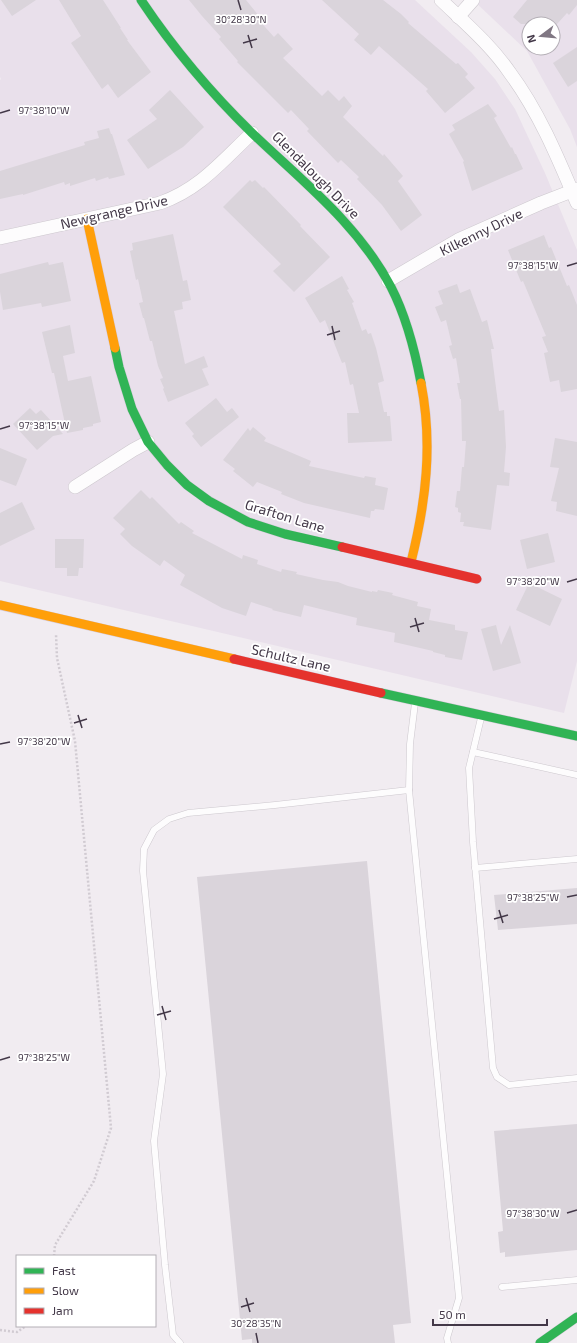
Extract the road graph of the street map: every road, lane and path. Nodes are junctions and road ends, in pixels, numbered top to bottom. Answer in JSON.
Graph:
{"nodes":[{"id":1,"x":141,"y":0,"type":"edge"},
{"id":2,"x":441,"y":0,"type":"edge"},
{"id":3,"x":473,"y":0,"type":"edge"},
{"id":4,"x":458,"y":17,"type":"junction"},
{"id":5,"x":252,"y":132,"type":"junction"},
{"id":6,"x":575,"y":195,"type":"edge"},
{"id":7,"x":87,"y":219,"type":"junction"},
{"id":8,"x":0,"y":238,"type":"edge"},
{"id":9,"x":388,"y":281,"type":"junction"},
{"id":10,"x":148,"y":442,"type":"junction"},
{"id":11,"x":75,"y":487,"type":"dead end"},
{"id":12,"x":410,"y":562,"type":"junction"},
{"id":13,"x":477,"y":579,"type":"dead end"},
{"id":14,"x":0,"y":605,"type":"edge"},
{"id":15,"x":56,"y":618,"type":"junction"},
{"id":16,"x":415,"y":701,"type":"junction"},
{"id":17,"x":481,"y":716,"type":"junction"},
{"id":18,"x":577,"y":736,"type":"edge"},
{"id":19,"x":473,"y":752,"type":"junction"},
{"id":20,"x":577,"y":775,"type":"edge"},
{"id":21,"x":409,"y":790,"type":"junction"},
{"id":22,"x":577,"y":859,"type":"edge"},
{"id":23,"x":475,"y":868,"type":"junction"},
{"id":24,"x":577,"y":1078,"type":"edge"},
{"id":25,"x":54,"y":1255,"type":"edge"},
{"id":26,"x":577,"y":1280,"type":"edge"},
{"id":27,"x":502,"y":1287,"type":"dead end"},
{"id":28,"x":577,"y":1317,"type":"edge"},
{"id":29,"x":24,"y":1327,"type":"edge"},
{"id":30,"x":0,"y":1330,"type":"edge"},
{"id":31,"x":180,"y":1343,"type":"edge"},
{"id":32,"x":448,"y":1343,"type":"edge"},
{"id":33,"x":540,"y":1343,"type":"edge"}],
"edges":[{"from":1,"to":5,"type":"street","name":"Glendalough Drive"},
{"from":2,"to":4,"type":"street"},
{"from":3,"to":4,"type":"street"},
{"from":4,"to":6,"type":"street"},
{"from":5,"to":7,"type":"street","name":"Newgrange Drive"},
{"from":5,"to":9,"type":"street","name":"Glendalough Drive"},
{"from":6,"to":9,"type":"street","name":"Kilkenny Drive"},
{"from":7,"to":8,"type":"street","name":"Newgrange Drive"},
{"from":7,"to":10,"type":"street","name":"Grafton Lane"},
{"from":9,"to":12,"type":"street","name":"Glendalough Drive"},
{"from":10,"to":11,"type":"street"},
{"from":10,"to":12,"type":"street","name":"Grafton Lane"},
{"from":12,"to":13,"type":"street","name":"Grafton Lane"},
{"from":14,"to":15,"type":"street","name":"Schultz Lane"},
{"from":15,"to":16,"type":"street","name":"Schultz Lane"},
{"from":15,"to":25,"type":"path"},
{"from":16,"to":17,"type":"street","name":"Schultz Lane"},
{"from":16,"to":21,"type":"lane"},
{"from":17,"to":18,"type":"street","name":"Schultz Lane"},
{"from":17,"to":19,"type":"lane"},
{"from":19,"to":20,"type":"lane"},
{"from":19,"to":23,"type":"lane"},
{"from":21,"to":31,"type":"lane"},
{"from":21,"to":32,"type":"lane"},
{"from":22,"to":23,"type":"lane"},
{"from":23,"to":24,"type":"lane"},
{"from":26,"to":27,"type":"lane"},
{"from":28,"to":33,"type":"street"},
{"from":29,"to":30,"type":"path"}]}
